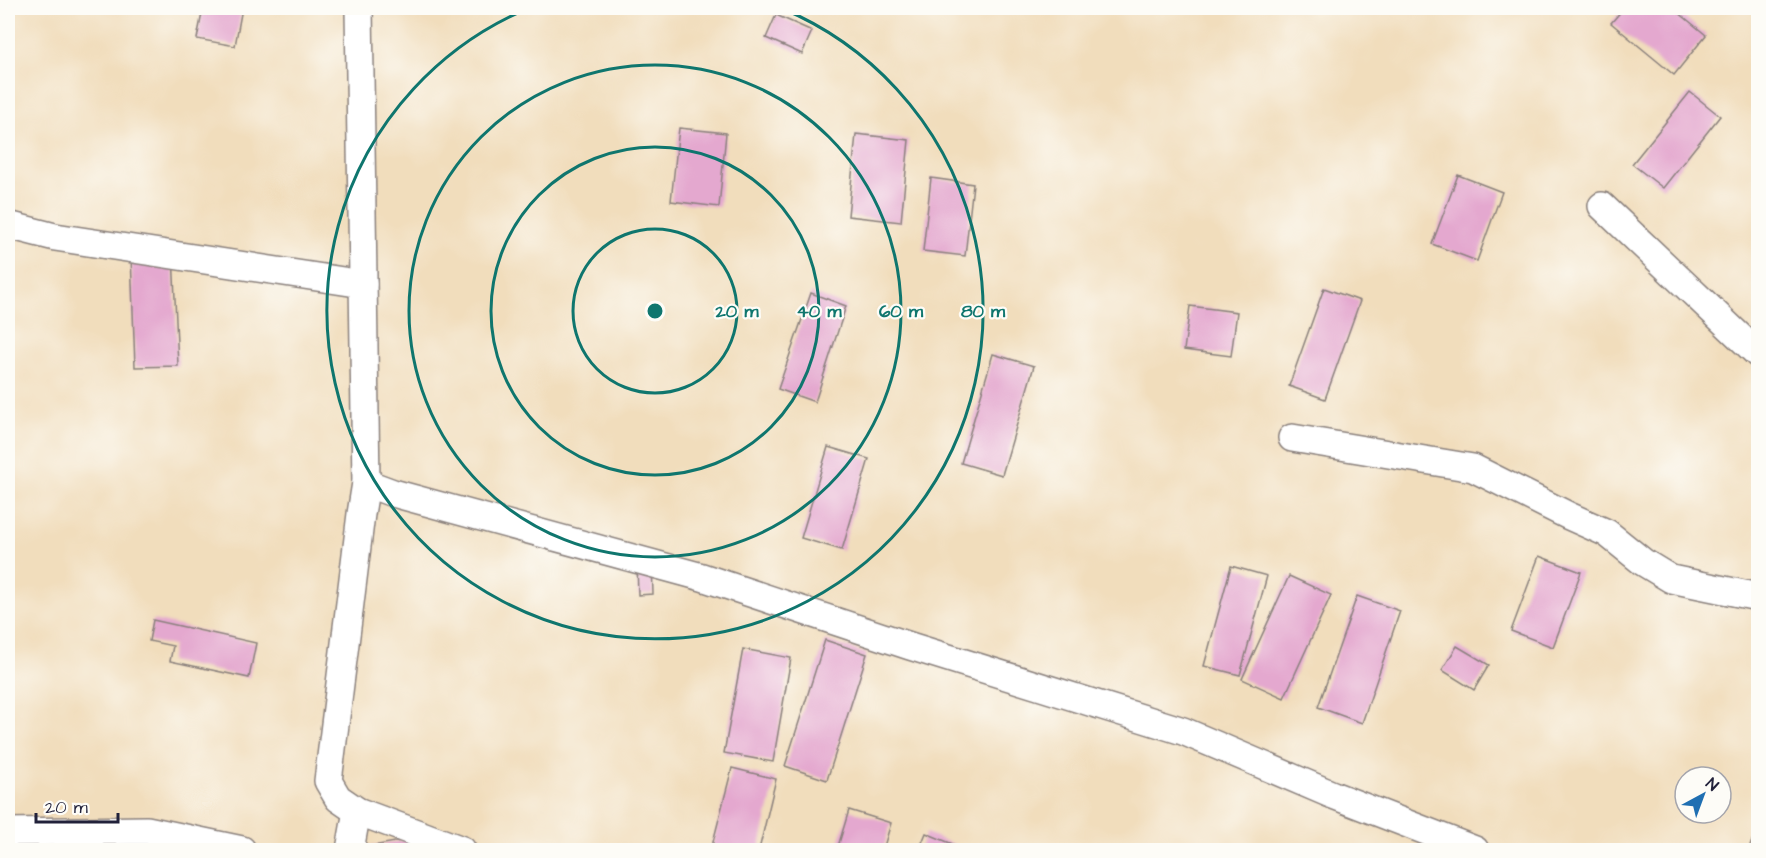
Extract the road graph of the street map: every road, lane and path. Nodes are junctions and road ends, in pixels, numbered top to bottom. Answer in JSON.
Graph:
{"nodes":[{"id":1,"x":359,"y":8,"type":"edge"},
{"id":2,"x":1602,"y":206,"type":"dead end"},
{"id":3,"x":8,"y":225,"type":"edge"},
{"id":4,"x":363,"y":284,"type":"junction"},
{"id":5,"x":1758,"y":354,"type":"edge"},
{"id":6,"x":1292,"y":438,"type":"dead end"},
{"id":7,"x":366,"y":483,"type":"junction"},
{"id":8,"x":1758,"y":597,"type":"edge"},
{"id":9,"x":357,"y":810,"type":"junction"},
{"id":10,"x":8,"y":832,"type":"edge"},
{"id":11,"x":242,"y":850,"type":"edge"},
{"id":12,"x":350,"y":850,"type":"edge"},
{"id":13,"x":462,"y":850,"type":"edge"},
{"id":14,"x":1475,"y":850,"type":"edge"}],
"edges":[{"from":1,"to":4,"type":"street"},
{"from":2,"to":5,"type":"street"},
{"from":3,"to":4,"type":"street"},
{"from":4,"to":7,"type":"street"},
{"from":6,"to":8,"type":"street"},
{"from":7,"to":9,"type":"street"},
{"from":7,"to":14,"type":"street"},
{"from":9,"to":12,"type":"street"},
{"from":9,"to":13,"type":"street"},
{"from":10,"to":11,"type":"street"}]}
